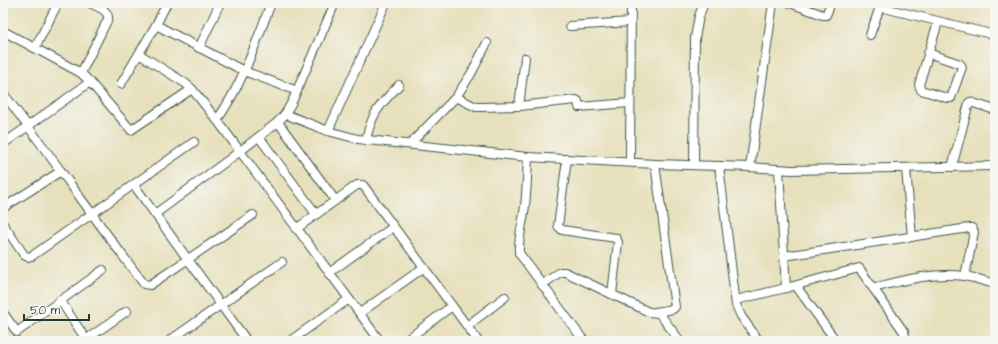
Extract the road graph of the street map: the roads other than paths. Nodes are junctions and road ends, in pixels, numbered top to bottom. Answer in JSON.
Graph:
{"nodes":[{"id":1,"x":58,"y":3,"type":"edge"},
{"id":2,"x":90,"y":3,"type":"edge"},
{"id":3,"x":167,"y":3,"type":"edge"},
{"id":4,"x":220,"y":3,"type":"edge"},
{"id":5,"x":271,"y":3,"type":"edge"},
{"id":6,"x":335,"y":3,"type":"edge"},
{"id":7,"x":386,"y":3,"type":"edge"},
{"id":8,"x":632,"y":3,"type":"edge"},
{"id":9,"x":704,"y":3,"type":"edge"},
{"id":10,"x":773,"y":3,"type":"edge"},
{"id":11,"x":790,"y":3,"type":"edge"},
{"id":12,"x":831,"y":3,"type":"edge"},
{"id":13,"x":880,"y":5,"type":"edge"},
{"id":14,"x":630,"y":22,"type":"junction"},
{"id":15,"x":938,"y":22,"type":"junction"},
{"id":16,"x":156,"y":25,"type":"junction"},
{"id":17,"x":570,"y":26,"type":"dead end"},
{"id":18,"x":3,"y":31,"type":"edge"},
{"id":19,"x":870,"y":35,"type":"dead end"},
{"id":20,"x":995,"y":36,"type":"edge"},
{"id":21,"x":487,"y":43,"type":"dead end"},
{"id":22,"x":35,"y":48,"type":"junction"},
{"id":23,"x":199,"y":48,"type":"junction"},
{"id":24,"x":928,"y":53,"type":"junction"},
{"id":25,"x":139,"y":54,"type":"junction"},
{"id":26,"x":525,"y":58,"type":"dead end"},
{"id":27,"x":244,"y":71,"type":"junction"},
{"id":28,"x":80,"y":74,"type":"junction"},
{"id":29,"x":90,"y":82,"type":"junction"},
{"id":30,"x":121,"y":84,"type":"dead end"},
{"id":31,"x":399,"y":85,"type":"dead end"},
{"id":32,"x":192,"y":89,"type":"junction"},
{"id":33,"x":297,"y":91,"type":"junction"},
{"id":34,"x":3,"y":93,"type":"edge"},
{"id":35,"x":456,"y":97,"type":"junction"},
{"id":36,"x":630,"y":103,"type":"junction"},
{"id":37,"x":519,"y":106,"type":"junction"},
{"id":38,"x":995,"y":110,"type":"edge"},
{"id":39,"x":285,"y":114,"type":"junction"},
{"id":40,"x":217,"y":120,"type":"junction"},
{"id":41,"x":278,"y":122,"type":"junction"},
{"id":42,"x":28,"y":126,"type":"junction"},
{"id":43,"x":328,"y":131,"type":"junction"},
{"id":44,"x":259,"y":137,"type":"junction"},
{"id":45,"x":366,"y":140,"type":"junction"},
{"id":46,"x":194,"y":142,"type":"dead end"},
{"id":47,"x":3,"y":144,"type":"edge"},
{"id":48,"x":410,"y":144,"type":"junction"},
{"id":49,"x":239,"y":152,"type":"junction"},
{"id":50,"x":528,"y":156,"type":"junction"},
{"id":51,"x":567,"y":159,"type":"junction"},
{"id":52,"x":630,"y":162,"type":"junction"},
{"id":53,"x":655,"y":164,"type":"junction"},
{"id":54,"x":694,"y":166,"type":"junction"},
{"id":55,"x":719,"y":166,"type":"junction"},
{"id":56,"x":995,"y":166,"type":"edge"},
{"id":57,"x":750,"y":167,"type":"junction"},
{"id":58,"x":952,"y":167,"type":"junction"},
{"id":59,"x":906,"y":169,"type":"junction"},
{"id":60,"x":779,"y":170,"type":"junction"},
{"id":61,"x":60,"y":171,"type":"junction"},
{"id":62,"x":134,"y":185,"type":"junction"},
{"id":63,"x":335,"y":200,"type":"junction"},
{"id":64,"x":3,"y":208,"type":"edge"},
{"id":65,"x":155,"y":214,"type":"junction"},
{"id":66,"x":316,"y":214,"type":"junction"},
{"id":67,"x":91,"y":215,"type":"junction"},
{"id":68,"x":253,"y":215,"type":"dead end"},
{"id":69,"x":3,"y":224,"type":"edge"},
{"id":70,"x":394,"y":226,"type":"junction"},
{"id":71,"x":296,"y":229,"type":"junction"},
{"id":72,"x":912,"y":237,"type":"junction"},
{"id":73,"x":784,"y":256,"type":"junction"},
{"id":74,"x":188,"y":259,"type":"junction"},
{"id":75,"x":282,"y":262,"type":"dead end"},
{"id":76,"x":423,"y":268,"type":"junction"},
{"id":77,"x":103,"y":270,"type":"dead end"},
{"id":78,"x":329,"y":274,"type":"junction"},
{"id":79,"x":965,"y":276,"type":"junction"},
{"id":80,"x":995,"y":284,"type":"edge"},
{"id":81,"x":542,"y":285,"type":"junction"},
{"id":82,"x":796,"y":286,"type":"junction"},
{"id":83,"x":786,"y":288,"type":"junction"},
{"id":84,"x":873,"y":288,"type":"junction"},
{"id":85,"x":612,"y":294,"type":"junction"},
{"id":86,"x":505,"y":297,"type":"dead end"},
{"id":87,"x":349,"y":298,"type":"junction"},
{"id":88,"x":60,"y":300,"type":"junction"},
{"id":89,"x":736,"y":300,"type":"junction"},
{"id":90,"x":221,"y":304,"type":"junction"},
{"id":91,"x":452,"y":306,"type":"junction"},
{"id":92,"x":127,"y":311,"type":"dead end"},
{"id":93,"x":656,"y":312,"type":"junction"},
{"id":94,"x":3,"y":313,"type":"edge"},
{"id":95,"x":360,"y":313,"type":"junction"},
{"id":96,"x":467,"y":326,"type":"junction"},
{"id":97,"x":85,"y":341,"type":"edge"},
{"id":98,"x":169,"y":341,"type":"edge"},
{"id":99,"x":247,"y":341,"type":"edge"},
{"id":100,"x":290,"y":341,"type":"edge"},
{"id":101,"x":380,"y":341,"type":"edge"},
{"id":102,"x":405,"y":341,"type":"edge"},
{"id":103,"x":478,"y":341,"type":"edge"},
{"id":104,"x":584,"y":341,"type":"edge"},
{"id":105,"x":680,"y":341,"type":"edge"},
{"id":106,"x":759,"y":341,"type":"edge"},
{"id":107,"x":836,"y":341,"type":"edge"},
{"id":108,"x":900,"y":341,"type":"edge"}],
"edges":[{"from":1,"to":22,"type":"street"},
{"from":2,"to":28,"type":"street"},
{"from":3,"to":16,"type":"street"},
{"from":4,"to":23,"type":"street"},
{"from":5,"to":27,"type":"street"},
{"from":6,"to":33,"type":"street"},
{"from":7,"to":43,"type":"street"},
{"from":8,"to":14,"type":"street"},
{"from":9,"to":54,"type":"street"},
{"from":10,"to":57,"type":"street"},
{"from":11,"to":12,"type":"street"},
{"from":13,"to":15,"type":"street"},
{"from":13,"to":19,"type":"street"},
{"from":14,"to":17,"type":"street"},
{"from":14,"to":36,"type":"street"},
{"from":15,"to":20,"type":"street"},
{"from":15,"to":24,"type":"street"},
{"from":16,"to":23,"type":"street"},
{"from":16,"to":25,"type":"street"},
{"from":18,"to":22,"type":"street"},
{"from":21,"to":35,"type":"street"},
{"from":22,"to":28,"type":"street"},
{"from":23,"to":27,"type":"street"},
{"from":24,"to":24,"type":"street"},
{"from":25,"to":30,"type":"street"},
{"from":25,"to":32,"type":"street"},
{"from":26,"to":37,"type":"street"},
{"from":27,"to":33,"type":"street"},
{"from":27,"to":40,"type":"street"},
{"from":28,"to":29,"type":"street"},
{"from":29,"to":32,"type":"street"},
{"from":29,"to":42,"type":"street"},
{"from":31,"to":45,"type":"street"},
{"from":32,"to":40,"type":"street"},
{"from":33,"to":39,"type":"street"},
{"from":34,"to":42,"type":"street"},
{"from":35,"to":37,"type":"street"},
{"from":35,"to":48,"type":"street"},
{"from":36,"to":37,"type":"street"},
{"from":36,"to":52,"type":"street"},
{"from":38,"to":58,"type":"street"},
{"from":39,"to":41,"type":"street"},
{"from":39,"to":43,"type":"street"},
{"from":40,"to":49,"type":"street"},
{"from":41,"to":44,"type":"street"},
{"from":41,"to":63,"type":"street"},
{"from":42,"to":47,"type":"street"},
{"from":42,"to":61,"type":"street"},
{"from":43,"to":45,"type":"street"},
{"from":44,"to":49,"type":"street"},
{"from":44,"to":66,"type":"street"},
{"from":45,"to":48,"type":"street"},
{"from":46,"to":62,"type":"street"},
{"from":48,"to":50,"type":"street"},
{"from":49,"to":65,"type":"street"},
{"from":49,"to":71,"type":"street"},
{"from":50,"to":51,"type":"street"},
{"from":50,"to":81,"type":"street"},
{"from":51,"to":52,"type":"street"},
{"from":51,"to":85,"type":"street"},
{"from":52,"to":53,"type":"street"},
{"from":53,"to":54,"type":"street"},
{"from":53,"to":93,"type":"street"},
{"from":54,"to":55,"type":"street"},
{"from":55,"to":57,"type":"street"},
{"from":55,"to":89,"type":"street"},
{"from":56,"to":58,"type":"street"},
{"from":57,"to":60,"type":"street"},
{"from":58,"to":59,"type":"street"},
{"from":59,"to":60,"type":"street"},
{"from":59,"to":72,"type":"street"},
{"from":60,"to":73,"type":"street"},
{"from":61,"to":64,"type":"street"},
{"from":61,"to":67,"type":"street"},
{"from":62,"to":65,"type":"street"},
{"from":62,"to":67,"type":"street"},
{"from":63,"to":66,"type":"street"},
{"from":63,"to":70,"type":"street"},
{"from":65,"to":74,"type":"street"},
{"from":66,"to":71,"type":"street"},
{"from":67,"to":69,"type":"street"},
{"from":67,"to":74,"type":"street"},
{"from":68,"to":74,"type":"street"},
{"from":70,"to":76,"type":"street"},
{"from":70,"to":78,"type":"street"},
{"from":71,"to":78,"type":"street"},
{"from":72,"to":73,"type":"street"},
{"from":72,"to":79,"type":"street"},
{"from":73,"to":83,"type":"street"},
{"from":74,"to":90,"type":"street"},
{"from":75,"to":90,"type":"street"},
{"from":76,"to":91,"type":"street"},
{"from":76,"to":95,"type":"street"},
{"from":77,"to":88,"type":"street"},
{"from":78,"to":87,"type":"street"},
{"from":79,"to":80,"type":"street"},
{"from":79,"to":84,"type":"street"},
{"from":81,"to":85,"type":"street"},
{"from":81,"to":104,"type":"street"},
{"from":82,"to":83,"type":"street"},
{"from":82,"to":84,"type":"street"},
{"from":82,"to":107,"type":"street"},
{"from":83,"to":89,"type":"street"},
{"from":84,"to":108,"type":"street"},
{"from":85,"to":93,"type":"street"},
{"from":86,"to":96,"type":"street"},
{"from":87,"to":95,"type":"street"},
{"from":87,"to":100,"type":"street"},
{"from":88,"to":94,"type":"street"},
{"from":88,"to":97,"type":"street"},
{"from":89,"to":106,"type":"street"},
{"from":90,"to":98,"type":"street"},
{"from":90,"to":99,"type":"street"},
{"from":91,"to":96,"type":"street"},
{"from":91,"to":102,"type":"street"},
{"from":92,"to":97,"type":"street"},
{"from":93,"to":105,"type":"street"},
{"from":95,"to":101,"type":"street"},
{"from":96,"to":103,"type":"street"}]}
